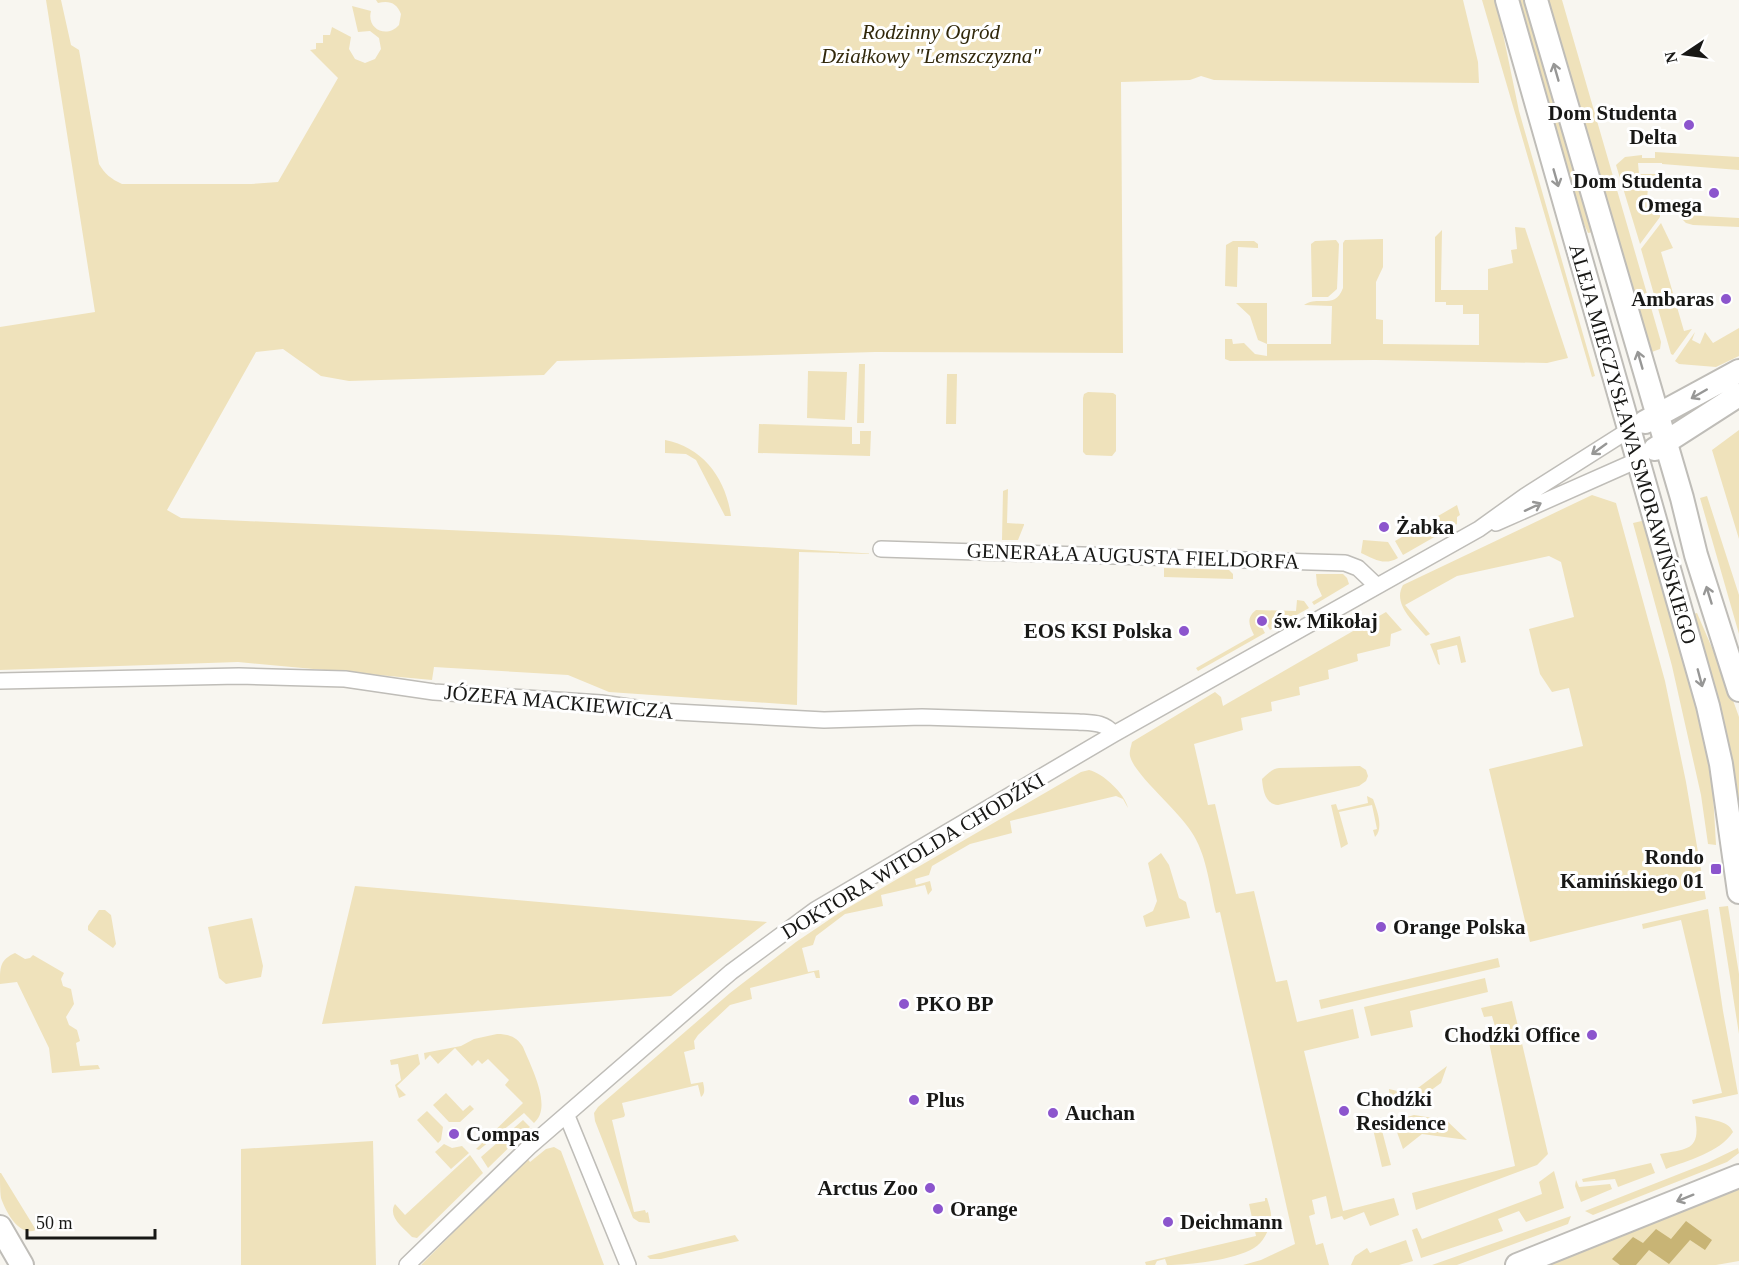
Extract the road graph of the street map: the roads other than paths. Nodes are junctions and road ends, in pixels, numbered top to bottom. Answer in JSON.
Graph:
{"nodes":[{"id":1,"x":1506,"y":0,"type":"edge"},
{"id":2,"x":1536,"y":0,"type":"edge"},
{"id":3,"x":1739,"y":371,"type":"edge"},
{"id":4,"x":1739,"y":395,"type":"edge"},
{"id":5,"x":1658,"y":415,"type":"junction"},
{"id":6,"x":1629,"y":430,"type":"junction"},
{"id":7,"x":1665,"y":443,"type":"junction"},
{"id":8,"x":1638,"y":460,"type":"junction"},
{"id":9,"x":1479,"y":529,"type":"junction"},
{"id":10,"x":880,"y":549,"type":"dead end"},
{"id":11,"x":1377,"y":586,"type":"junction"},
{"id":12,"x":0,"y":681,"type":"edge"},
{"id":13,"x":1739,"y":690,"type":"edge"},
{"id":14,"x":1114,"y":734,"type":"junction"},
{"id":15,"x":1739,"y":892,"type":"edge"},
{"id":16,"x":567,"y":1116,"type":"junction"},
{"id":17,"x":1739,"y":1176,"type":"edge"},
{"id":18,"x":0,"y":1227,"type":"edge"},
{"id":19,"x":20,"y":1262,"type":"edge"},
{"id":20,"x":407,"y":1265,"type":"edge"},
{"id":21,"x":628,"y":1265,"type":"edge"},
{"id":22,"x":1517,"y":1265,"type":"edge"}],
"edges":[{"from":1,"to":6,"type":"main road","name":"ALEJA MIECZYSŁAWA SMORAWIŃSKIEGO","one_way":true},
{"from":5,"to":2,"type":"main road","name":"ALEJA MIECZYSŁAWA SMORAWIŃSKIEGO","one_way":true},
{"from":3,"to":5,"type":"main road","name":"DOKTORA WITOLDA CHODŹKI","one_way":true},
{"from":4,"to":7,"type":"main road","name":"DOKTORA WITOLDA CHODŹKI"},
{"from":5,"to":6,"type":"main road","name":"DOKTORA WITOLDA CHODŹKI"},
{"from":5,"to":7,"type":"main road","name":"ALEJA MIECZYSŁAWA SMORAWIŃSKIEGO"},
{"from":6,"to":8,"type":"main road","name":"ALEJA MIECZYSŁAWA SMORAWIŃSKIEGO"},
{"from":6,"to":9,"type":"street","name":"DOKTORA WITOLDA CHODŹKI","one_way":true},
{"from":7,"to":8,"type":"main road","name":"DOKTORA WITOLDA CHODŹKI"},
{"from":13,"to":7,"type":"main road","name":"ALEJA MIECZYSŁAWA SMORAWIŃSKIEGO","one_way":true},
{"from":9,"to":8,"type":"street","name":"DOKTORA WITOLDA CHODŹKI","one_way":true},
{"from":8,"to":15,"type":"main road","name":"ALEJA MIECZYSŁAWA SMORAWIŃSKIEGO","one_way":true},
{"from":9,"to":11,"type":"street","name":"DOKTORA WITOLDA CHODŹKI"},
{"from":10,"to":11,"type":"street","name":"GENERAŁA AUGUSTA FIELDORFA"},
{"from":11,"to":14,"type":"street","name":"DOKTORA WITOLDA CHODŹKI"},
{"from":12,"to":14,"type":"street","name":"JÓZEFA MACKIEWICZA"},
{"from":14,"to":16,"type":"street","name":"DOKTORA WITOLDA CHODŹKI"},
{"from":16,"to":20,"type":"street","name":"DOKTORA WITOLDA CHODŹKI"},
{"from":16,"to":21,"type":"street"},
{"from":17,"to":22,"type":"main road","one_way":true},
{"from":18,"to":19,"type":"main road"}]}
